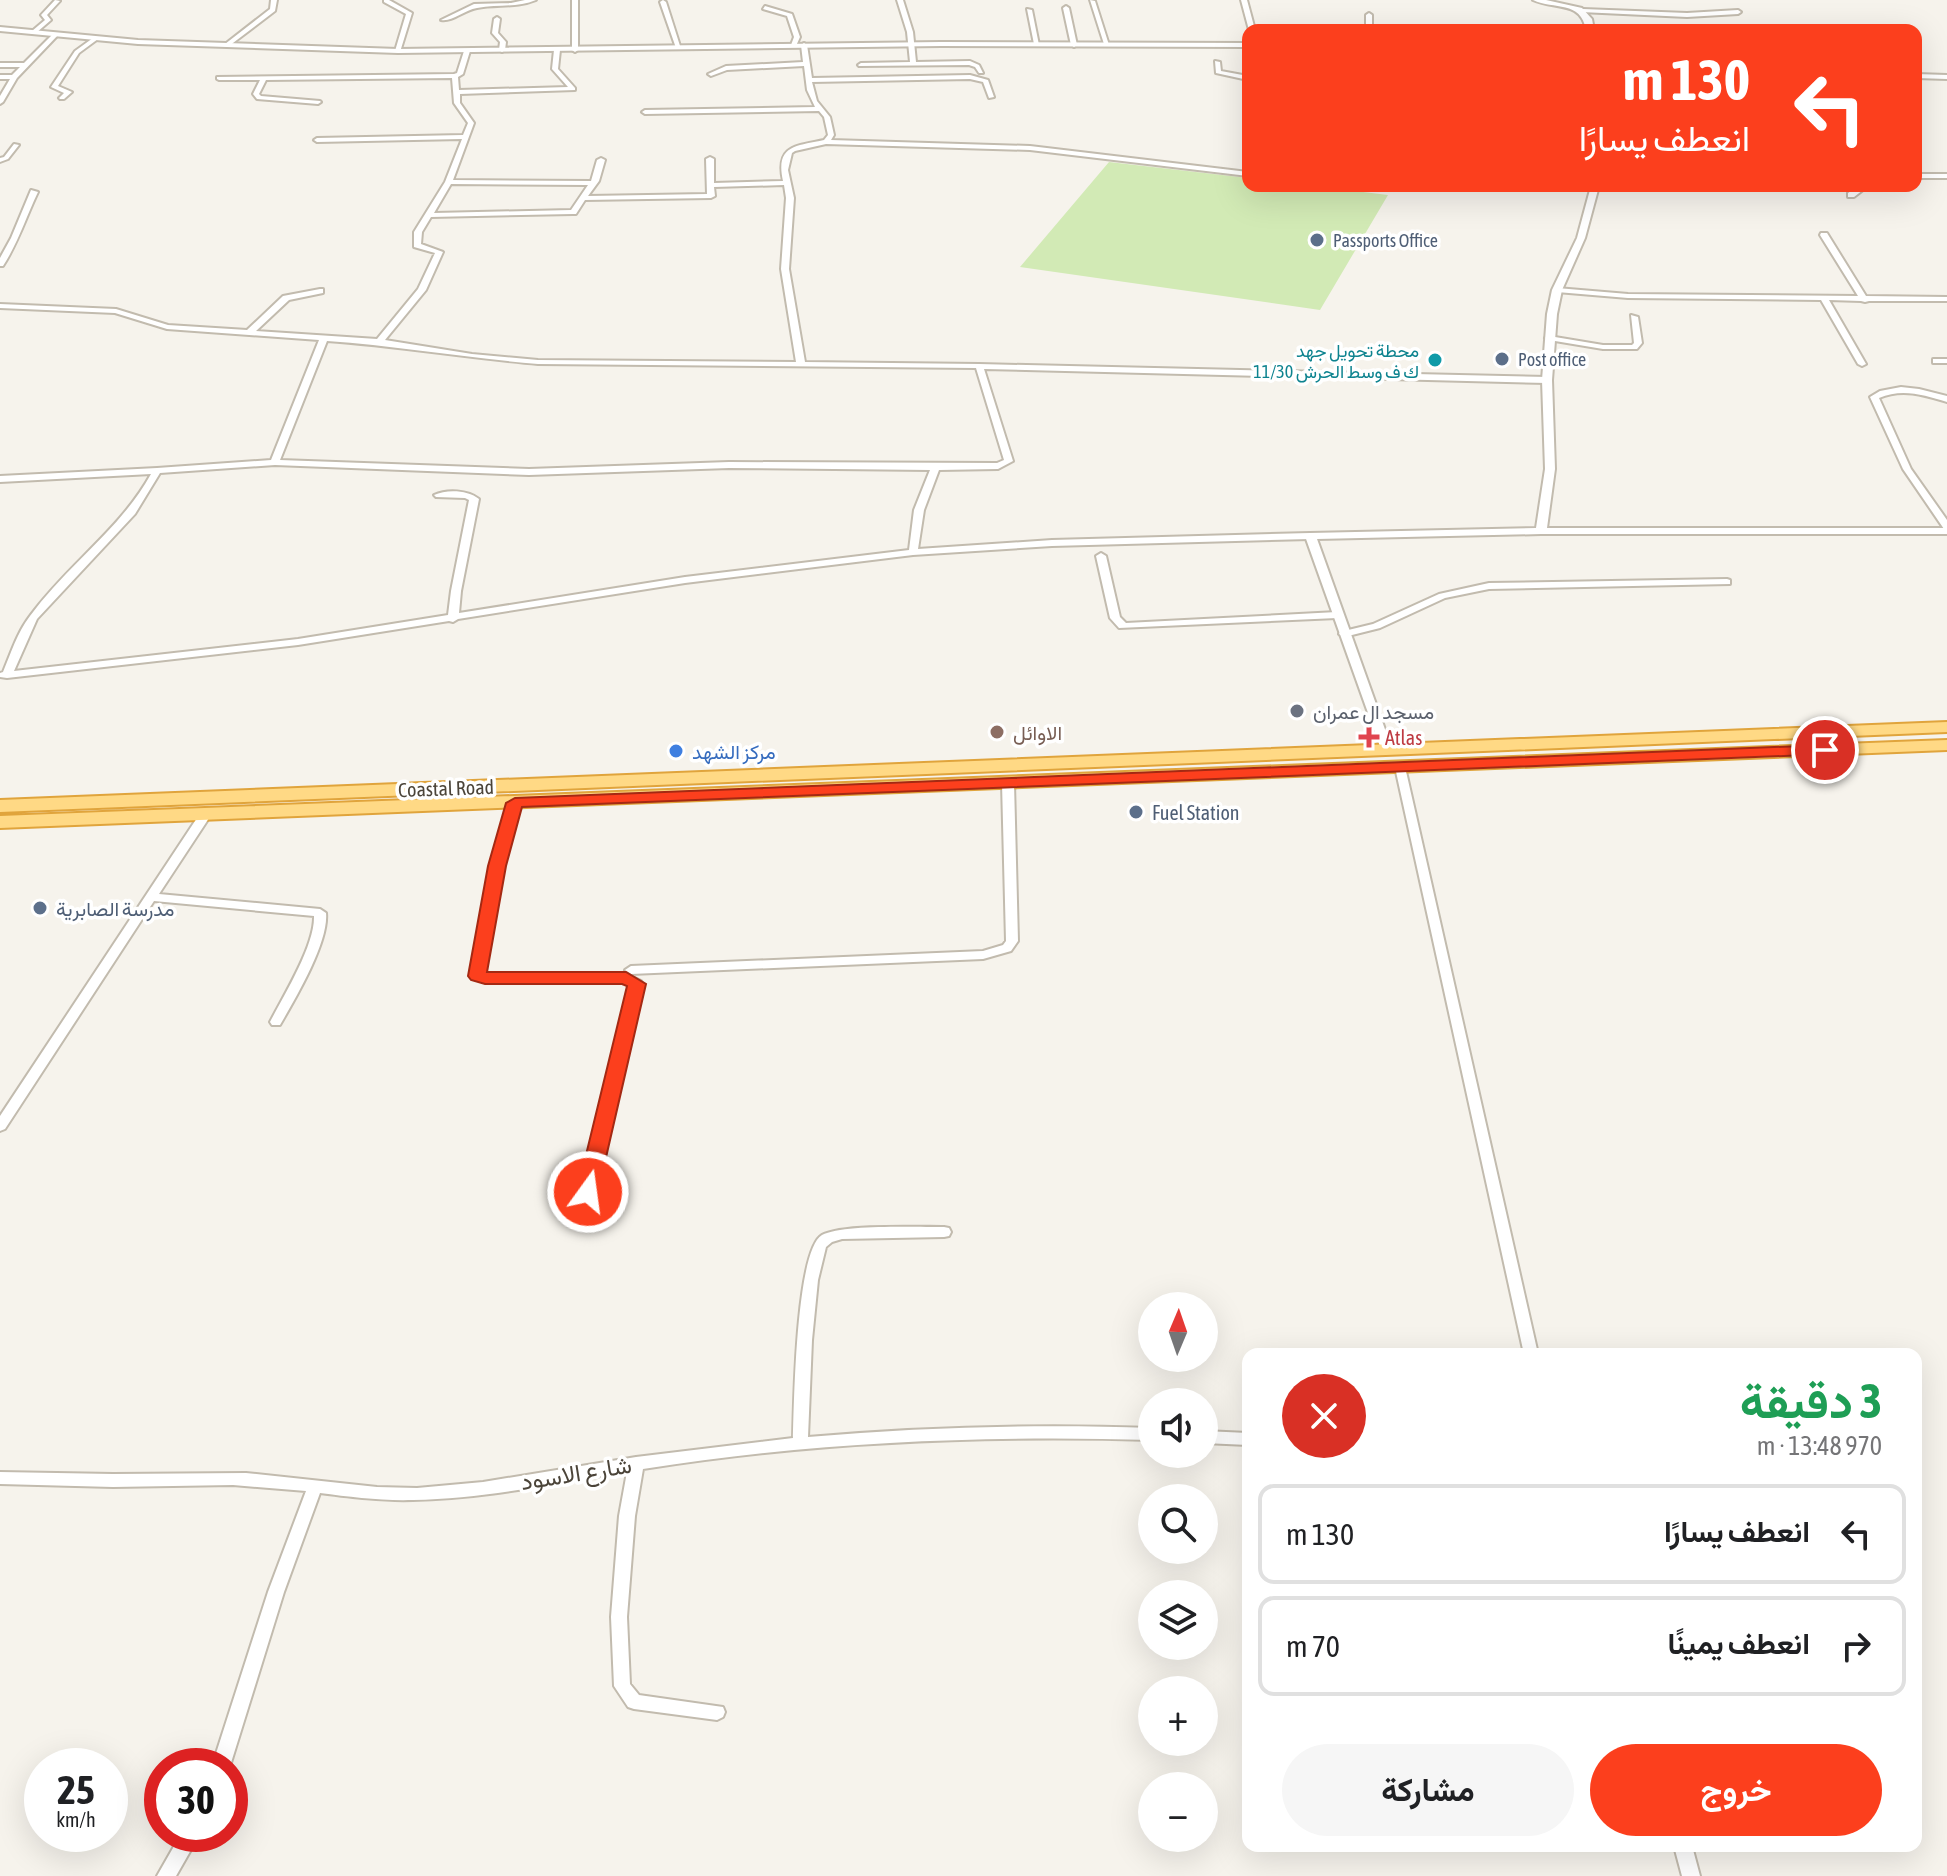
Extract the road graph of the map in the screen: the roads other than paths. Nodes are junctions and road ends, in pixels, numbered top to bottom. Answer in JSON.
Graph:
{"nodes":[{"id":1,"x":274,"y":0,"type":"edge"},
{"id":2,"x":533,"y":0,"type":"edge"},
{"id":3,"x":575,"y":0,"type":"edge"},
{"id":4,"x":900,"y":0,"type":"edge"},
{"id":5,"x":1244,"y":0,"type":"edge"},
{"id":6,"x":1536,"y":0,"type":"edge"},
{"id":7,"x":57,"y":1,"type":"edge"},
{"id":8,"x":386,"y":1,"type":"edge"},
{"id":9,"x":1092,"y":1,"type":"edge"},
{"id":10,"x":663,"y":2,"type":"edge"},
{"id":11,"x":765,"y":8,"type":"dead end"},
{"id":12,"x":1066,"y":8,"type":"dead end"},
{"id":13,"x":1029,"y":10,"type":"dead end"},
{"id":14,"x":1583,"y":11,"type":"junction"},
{"id":15,"x":1738,"y":12,"type":"dead end"},
{"id":16,"x":1369,"y":15,"type":"dead end"},
{"id":17,"x":497,"y":19,"type":"dead end"},
{"id":18,"x":444,"y":20,"type":"dead end"},
{"id":19,"x":1250,"y":24,"type":"edge"},
{"id":20,"x":1369,"y":24,"type":"edge"},
{"id":21,"x":1588,"y":24,"type":"edge"},
{"id":22,"x":0,"y":29,"type":"edge"},
{"id":23,"x":34,"y":32,"type":"junction"},
{"id":24,"x":56,"y":34,"type":"junction"},
{"id":25,"x":95,"y":39,"type":"junction"},
{"id":26,"x":911,"y":44,"type":"junction"},
{"id":27,"x":1037,"y":44,"type":"junction"},
{"id":28,"x":1107,"y":44,"type":"junction"},
{"id":29,"x":227,"y":45,"type":"junction"},
{"id":30,"x":794,"y":45,"type":"junction"},
{"id":31,"x":804,"y":45,"type":"junction"},
{"id":32,"x":1074,"y":45,"type":"junction"},
{"id":33,"x":1242,"y":45,"type":"edge"},
{"id":34,"x":679,"y":48,"type":"junction"},
{"id":35,"x":502,"y":50,"type":"junction"},
{"id":36,"x":557,"y":50,"type":"junction"},
{"id":37,"x":575,"y":50,"type":"junction"},
{"id":38,"x":398,"y":51,"type":"junction"},
{"id":39,"x":467,"y":51,"type":"junction"},
{"id":40,"x":1217,"y":62,"type":"dead end"},
{"id":41,"x":807,"y":64,"type":"junction"},
{"id":42,"x":913,"y":64,"type":"junction"},
{"id":43,"x":0,"y":65,"type":"edge"},
{"id":44,"x":25,"y":65,"type":"junction"},
{"id":45,"x":861,"y":65,"type":"dead end"},
{"id":46,"x":981,"y":72,"type":"dead end"},
{"id":47,"x":711,"y":74,"type":"dead end"},
{"id":48,"x":455,"y":76,"type":"junction"},
{"id":49,"x":1922,"y":76,"type":"edge"},
{"id":50,"x":0,"y":77,"type":"edge"},
{"id":51,"x":14,"y":77,"type":"junction"},
{"id":52,"x":1242,"y":77,"type":"edge"},
{"id":53,"x":1947,"y":77,"type":"edge"},
{"id":54,"x":219,"y":78,"type":"dead end"},
{"id":55,"x":263,"y":80,"type":"junction"},
{"id":56,"x":808,"y":80,"type":"junction"},
{"id":57,"x":456,"y":92,"type":"junction"},
{"id":58,"x":991,"y":97,"type":"dead end"},
{"id":59,"x":62,"y":98,"type":"dead end"},
{"id":60,"x":0,"y":102,"type":"edge"},
{"id":61,"x":318,"y":102,"type":"dead end"},
{"id":62,"x":821,"y":109,"type":"junction"},
{"id":63,"x":645,"y":112,"type":"dead end"},
{"id":64,"x":467,"y":137,"type":"junction"},
{"id":65,"x":317,"y":140,"type":"dead end"},
{"id":66,"x":826,"y":142,"type":"junction"},
{"id":67,"x":16,"y":145,"type":"dead end"},
{"id":68,"x":710,"y":159,"type":"dead end"},
{"id":69,"x":0,"y":160,"type":"edge"},
{"id":70,"x":601,"y":160,"type":"dead end"},
{"id":71,"x":1242,"y":173,"type":"edge"},
{"id":72,"x":1922,"y":176,"type":"edge"},
{"id":73,"x":1947,"y":176,"type":"edge"},
{"id":74,"x":449,"y":182,"type":"junction"},
{"id":75,"x":592,"y":183,"type":"junction"},
{"id":76,"x":787,"y":183,"type":"junction"},
{"id":77,"x":712,"y":185,"type":"junction"},
{"id":78,"x":34,"y":192,"type":"dead end"},
{"id":79,"x":1593,"y":192,"type":"edge"},
{"id":80,"x":1856,"y":192,"type":"edge"},
{"id":81,"x":1851,"y":195,"type":"dead end"},
{"id":82,"x":585,"y":198,"type":"junction"},
{"id":83,"x":429,"y":215,"type":"junction"},
{"id":84,"x":1824,"y":235,"type":"dead end"},
{"id":85,"x":0,"y":264,"type":"edge"},
{"id":86,"x":1557,"y":290,"type":"junction"},
{"id":87,"x":320,"y":291,"type":"dead end"},
{"id":88,"x":1825,"y":300,"type":"junction"},
{"id":89,"x":1865,"y":300,"type":"junction"},
{"id":90,"x":1946,"y":301,"type":"edge"},
{"id":91,"x":0,"y":306,"type":"edge"},
{"id":92,"x":1634,"y":317,"type":"dead end"},
{"id":93,"x":249,"y":333,"type":"junction"},
{"id":94,"x":324,"y":338,"type":"junction"},
{"id":95,"x":1549,"y":338,"type":"junction"},
{"id":96,"x":379,"y":342,"type":"junction"},
{"id":97,"x":1936,"y":361,"type":"dead end"},
{"id":98,"x":1947,"y":361,"type":"edge"},
{"id":99,"x":801,"y":364,"type":"junction"},
{"id":100,"x":1862,"y":364,"type":"dead end"},
{"id":101,"x":979,"y":366,"type":"junction"},
{"id":102,"x":1547,"y":380,"type":"junction"},
{"id":103,"x":1947,"y":399,"type":"edge"},
{"id":104,"x":275,"y":462,"type":"junction"},
{"id":105,"x":936,"y":467,"type":"junction"},
{"id":106,"x":157,"y":471,"type":"junction"},
{"id":107,"x":0,"y":479,"type":"edge"},
{"id":108,"x":439,"y":495,"type":"dead end"},
{"id":109,"x":1947,"y":529,"type":"edge"},
{"id":110,"x":1541,"y":531,"type":"junction"},
{"id":111,"x":1310,"y":536,"type":"junction"},
{"id":112,"x":913,"y":552,"type":"junction"},
{"id":113,"x":1101,"y":556,"type":"dead end"},
{"id":114,"x":1727,"y":582,"type":"dead end"},
{"id":115,"x":1337,"y":615,"type":"junction"},
{"id":116,"x":453,"y":619,"type":"junction"},
{"id":117,"x":1344,"y":634,"type":"junction"},
{"id":118,"x":4,"y":675,"type":"edge"},
{"id":119,"x":1947,"y":727,"type":"edge"},
{"id":120,"x":1947,"y":745,"type":"edge"},
{"id":121,"x":1386,"y":749,"type":"junction"},
{"id":122,"x":1400,"y":767,"type":"junction"},
{"id":123,"x":1008,"y":783,"type":"junction"},
{"id":124,"x":607,"y":790,"type":"junction"},
{"id":125,"x":515,"y":803,"type":"junction"},
{"id":126,"x":0,"y":806,"type":"edge"},
{"id":127,"x":205,"y":815,"type":"junction"},
{"id":128,"x":0,"y":822,"type":"edge"},
{"id":129,"x":153,"y":897,"type":"junction"},
{"id":130,"x":631,"y":970,"type":"dead end"},
{"id":131,"x":276,"y":1022,"type":"dead end"},
{"id":132,"x":0,"y":1126,"type":"edge"},
{"id":133,"x":588,"y":1192,"type":"dead end"},
{"id":134,"x":944,"y":1232,"type":"dead end"},
{"id":135,"x":1530,"y":1348,"type":"edge"},
{"id":136,"x":1138,"y":1434,"type":"edge"},
{"id":137,"x":1218,"y":1438,"type":"edge"},
{"id":138,"x":1242,"y":1439,"type":"edge"},
{"id":139,"x":800,"y":1444,"type":"junction"},
{"id":140,"x":636,"y":1463,"type":"junction"},
{"id":141,"x":0,"y":1478,"type":"edge"},
{"id":142,"x":315,"y":1487,"type":"junction"},
{"id":143,"x":717,"y":1712,"type":"dead end"},
{"id":144,"x":227,"y":1748,"type":"edge"},
{"id":145,"x":180,"y":1852,"type":"edge"},
{"id":146,"x":1685,"y":1852,"type":"edge"},
{"id":147,"x":166,"y":1876,"type":"edge"},
{"id":148,"x":1691,"y":1876,"type":"edge"}],
"edges":[{"from":1,"to":29,"type":"street"},
{"from":2,"to":18,"type":"street"},
{"from":3,"to":37,"type":"street"},
{"from":4,"to":26,"type":"street"},
{"from":5,"to":19,"type":"street"},
{"from":6,"to":14,"type":"street"},
{"from":7,"to":23,"type":"street"},
{"from":8,"to":38,"type":"street"},
{"from":9,"to":28,"type":"street"},
{"from":10,"to":34,"type":"street"},
{"from":11,"to":30,"type":"street"},
{"from":12,"to":32,"type":"street"},
{"from":13,"to":27,"type":"street"},
{"from":14,"to":15,"type":"street"},
{"from":14,"to":21,"type":"street"},
{"from":16,"to":20,"type":"street"},
{"from":17,"to":35,"type":"street"},
{"from":22,"to":23,"type":"street"},
{"from":23,"to":24,"type":"street"},
{"from":24,"to":25,"type":"street"},
{"from":24,"to":44,"type":"street"},
{"from":25,"to":29,"type":"street"},
{"from":25,"to":59,"type":"street"},
{"from":26,"to":27,"type":"street"},
{"from":26,"to":31,"type":"street"},
{"from":26,"to":42,"type":"street"},
{"from":27,"to":32,"type":"street"},
{"from":28,"to":32,"type":"street"},
{"from":28,"to":33,"type":"street"},
{"from":29,"to":38,"type":"street"},
{"from":30,"to":31,"type":"street"},
{"from":30,"to":34,"type":"street"},
{"from":31,"to":41,"type":"street"},
{"from":34,"to":37,"type":"street"},
{"from":35,"to":36,"type":"street"},
{"from":35,"to":39,"type":"street"},
{"from":36,"to":37,"type":"street"},
{"from":36,"to":57,"type":"street"},
{"from":38,"to":39,"type":"street"},
{"from":39,"to":48,"type":"street"},
{"from":40,"to":52,"type":"street"},
{"from":41,"to":47,"type":"street"},
{"from":41,"to":56,"type":"street"},
{"from":42,"to":45,"type":"street"},
{"from":42,"to":46,"type":"street"},
{"from":43,"to":44,"type":"street"},
{"from":44,"to":51,"type":"street"},
{"from":48,"to":55,"type":"street"},
{"from":48,"to":57,"type":"street"},
{"from":49,"to":53,"type":"street"},
{"from":50,"to":51,"type":"street"},
{"from":51,"to":60,"type":"street"},
{"from":54,"to":55,"type":"street"},
{"from":55,"to":61,"type":"street"},
{"from":56,"to":58,"type":"street"},
{"from":56,"to":62,"type":"street"},
{"from":57,"to":64,"type":"street"},
{"from":62,"to":63,"type":"street"},
{"from":62,"to":66,"type":"street"},
{"from":64,"to":65,"type":"street"},
{"from":64,"to":74,"type":"street"},
{"from":66,"to":71,"type":"street"},
{"from":66,"to":76,"type":"street"},
{"from":67,"to":69,"type":"street"},
{"from":68,"to":77,"type":"street"},
{"from":70,"to":75,"type":"street"},
{"from":72,"to":73,"type":"street"},
{"from":74,"to":75,"type":"street"},
{"from":74,"to":83,"type":"street"},
{"from":75,"to":82,"type":"street"},
{"from":76,"to":77,"type":"street"},
{"from":76,"to":99,"type":"street"},
{"from":77,"to":82,"type":"street"},
{"from":78,"to":85,"type":"street"},
{"from":79,"to":86,"type":"street"},
{"from":80,"to":81,"type":"street"},
{"from":82,"to":83,"type":"street"},
{"from":83,"to":96,"type":"street"},
{"from":84,"to":89,"type":"street"},
{"from":86,"to":88,"type":"street"},
{"from":86,"to":95,"type":"street"},
{"from":87,"to":93,"type":"street"},
{"from":88,"to":89,"type":"street"},
{"from":88,"to":100,"type":"street"},
{"from":89,"to":90,"type":"street"},
{"from":91,"to":93,"type":"street"},
{"from":92,"to":95,"type":"street"},
{"from":93,"to":94,"type":"street"},
{"from":94,"to":96,"type":"street"},
{"from":94,"to":104,"type":"street"},
{"from":95,"to":102,"type":"street"},
{"from":96,"to":99,"type":"street"},
{"from":97,"to":98,"type":"street"},
{"from":99,"to":101,"type":"street"},
{"from":101,"to":102,"type":"street"},
{"from":101,"to":105,"type":"street"},
{"from":102,"to":110,"type":"street"},
{"from":103,"to":109,"type":"street"},
{"from":104,"to":105,"type":"street"},
{"from":104,"to":106,"type":"street"},
{"from":105,"to":112,"type":"street"},
{"from":106,"to":107,"type":"street"},
{"from":106,"to":118,"type":"street"},
{"from":108,"to":116,"type":"street"},
{"from":109,"to":110,"type":"street"},
{"from":110,"to":111,"type":"street"},
{"from":111,"to":112,"type":"street"},
{"from":111,"to":115,"type":"street"},
{"from":112,"to":116,"type":"street"},
{"from":113,"to":115,"type":"street"},
{"from":114,"to":117,"type":"street"},
{"from":115,"to":117,"type":"street"},
{"from":116,"to":118,"type":"street"},
{"from":117,"to":121,"type":"street"},
{"from":119,"to":121,"type":"highway","name":"Coastal Road"},
{"from":120,"to":122,"type":"highway","name":"Coastal Road"},
{"from":121,"to":124,"type":"highway","name":"Coastal Road"},
{"from":122,"to":123,"type":"highway","name":"Coastal Road"},
{"from":122,"to":135,"type":"street"},
{"from":123,"to":124,"type":"highway","name":"Coastal Road"},
{"from":123,"to":130,"type":"street"},
{"from":124,"to":125,"type":"highway","name":"Coastal Road"},
{"from":124,"to":126,"type":"highway","name":"Coastal Road"},
{"from":125,"to":127,"type":"highway","name":"Coastal Road"},
{"from":125,"to":133,"type":"street"},
{"from":127,"to":128,"type":"highway","name":"Coastal Road"},
{"from":127,"to":129,"type":"street"},
{"from":129,"to":131,"type":"street"},
{"from":129,"to":132,"type":"street"},
{"from":134,"to":139,"type":"street"},
{"from":136,"to":139,"type":"street","name":"شارع الاسود"},
{"from":137,"to":138,"type":"street"},
{"from":139,"to":140,"type":"street","name":"شارع الاسود"},
{"from":140,"to":142,"type":"street","name":"شارع الاسود"},
{"from":140,"to":143,"type":"street"},
{"from":141,"to":142,"type":"street","name":"شارع الاسود"},
{"from":142,"to":144,"type":"street"},
{"from":145,"to":147,"type":"street"},
{"from":146,"to":148,"type":"street"}]}
